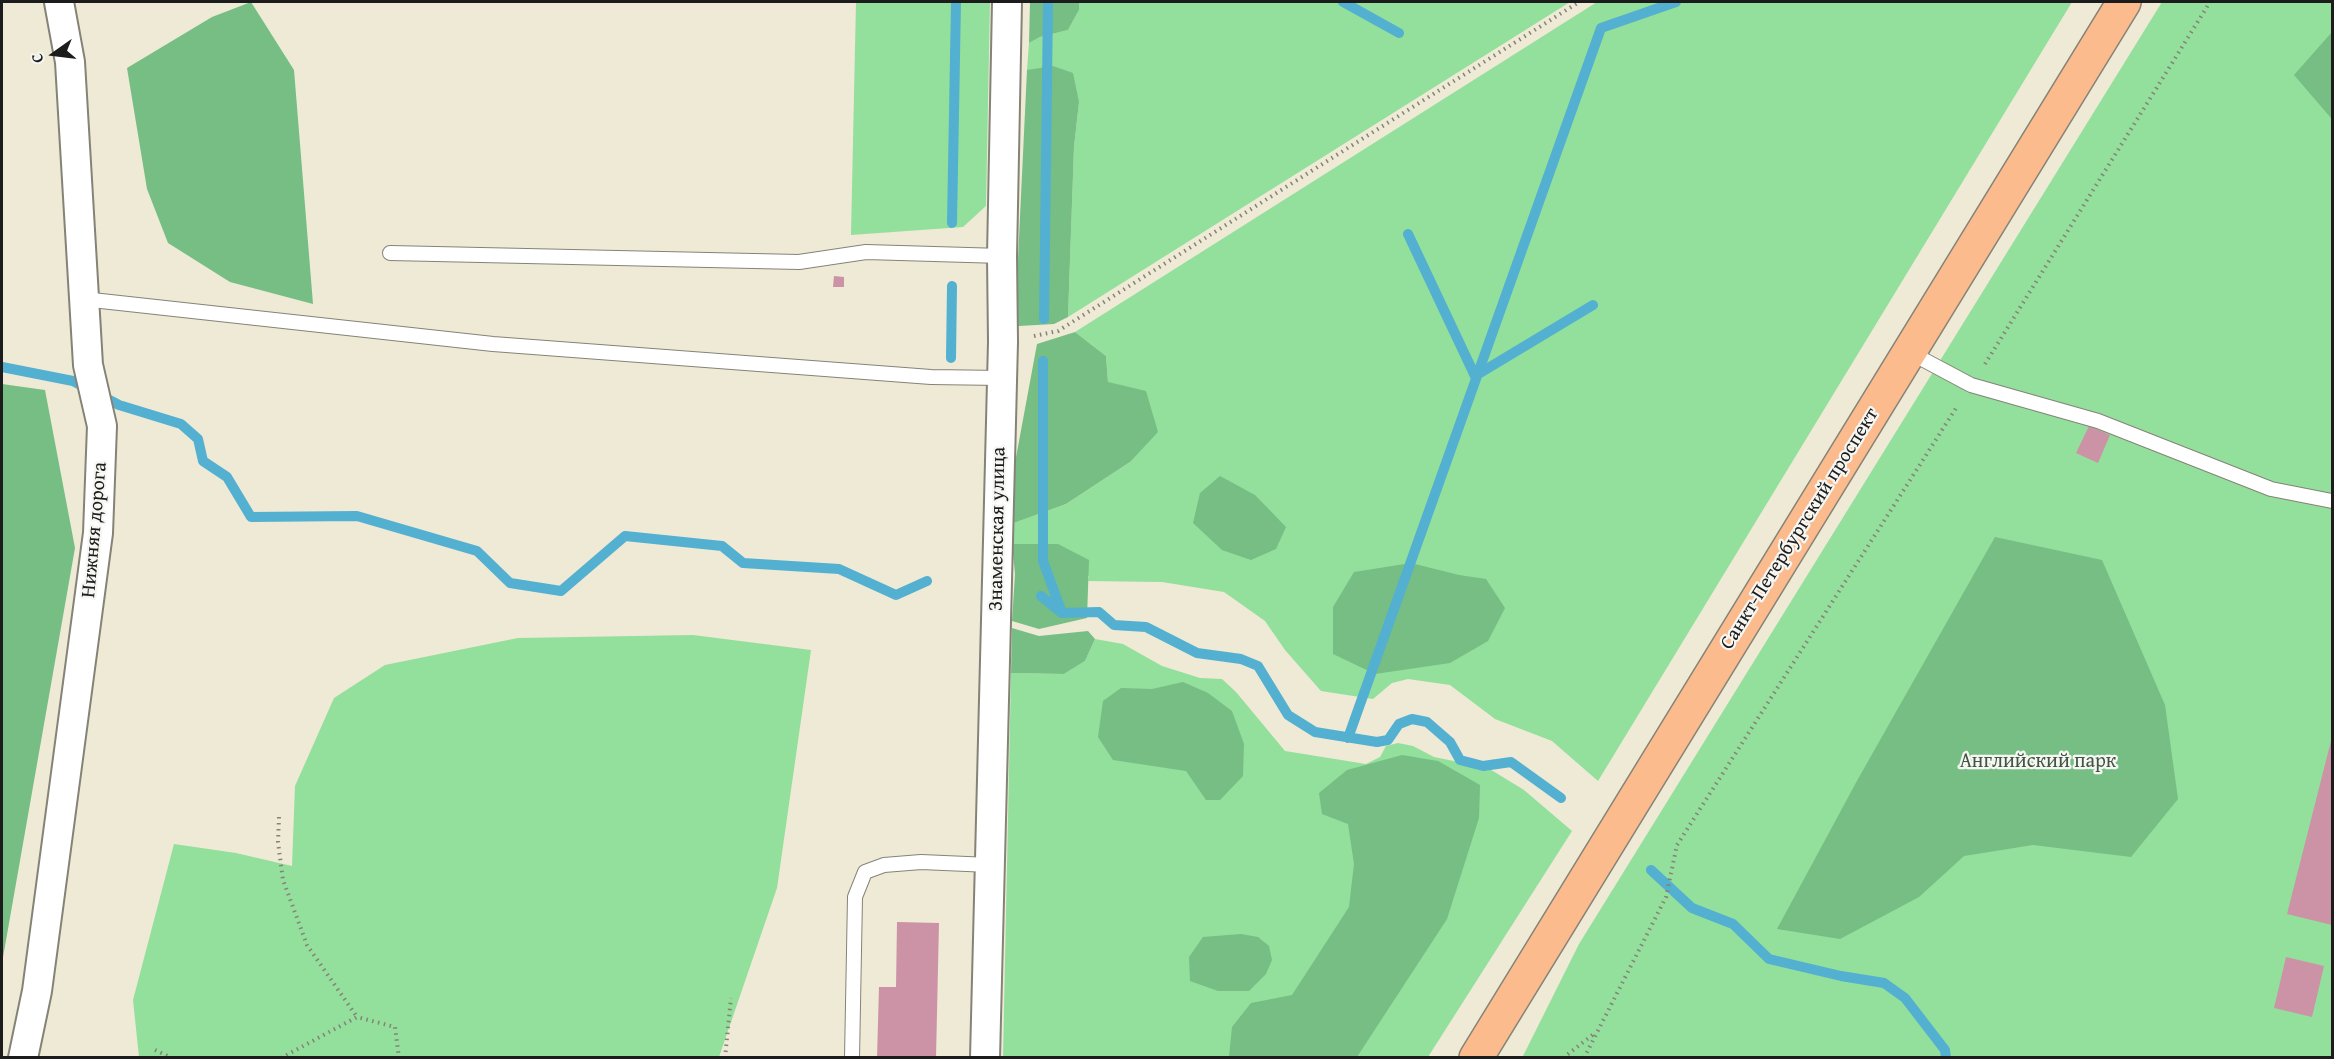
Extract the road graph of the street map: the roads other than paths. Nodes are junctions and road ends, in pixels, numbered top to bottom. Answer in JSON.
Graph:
{"nodes":[{"id":1,"x":59,"y":2,"type":"edge"},
{"id":2,"x":1007,"y":2,"type":"edge"},
{"id":3,"x":2124,"y":2,"type":"edge"},
{"id":4,"x":390,"y":253,"type":"dead end"},
{"id":5,"x":1002,"y":256,"type":"junction"},
{"id":6,"x":83,"y":298,"type":"junction"},
{"id":7,"x":1909,"y":352,"type":"junction"},
{"id":8,"x":1001,"y":378,"type":"junction"},
{"id":9,"x":2332,"y":501,"type":"edge"},
{"id":10,"x":990,"y":865,"type":"junction"},
{"id":11,"x":24,"y":1058,"type":"edge"},
{"id":12,"x":852,"y":1058,"type":"edge"},
{"id":13,"x":985,"y":1058,"type":"edge"},
{"id":14,"x":1476,"y":1058,"type":"edge"}],
"edges":[{"from":1,"to":6,"type":"street","name":"Нижняя дорога"},
{"from":2,"to":5,"type":"street","name":"Знаменская улица"},
{"from":3,"to":7,"type":"main road","name":"Санкт-Петербургский проспект"},
{"from":4,"to":5,"type":"lane"},
{"from":5,"to":8,"type":"street","name":"Знаменская улица"},
{"from":6,"to":8,"type":"lane"},
{"from":6,"to":11,"type":"street","name":"Нижняя дорога"},
{"from":7,"to":9,"type":"lane"},
{"from":7,"to":14,"type":"main road","name":"Санкт-Петербургский проспект"},
{"from":8,"to":10,"type":"street","name":"Знаменская улица"},
{"from":10,"to":12,"type":"lane"},
{"from":10,"to":13,"type":"street","name":"Знаменская улица"}]}
